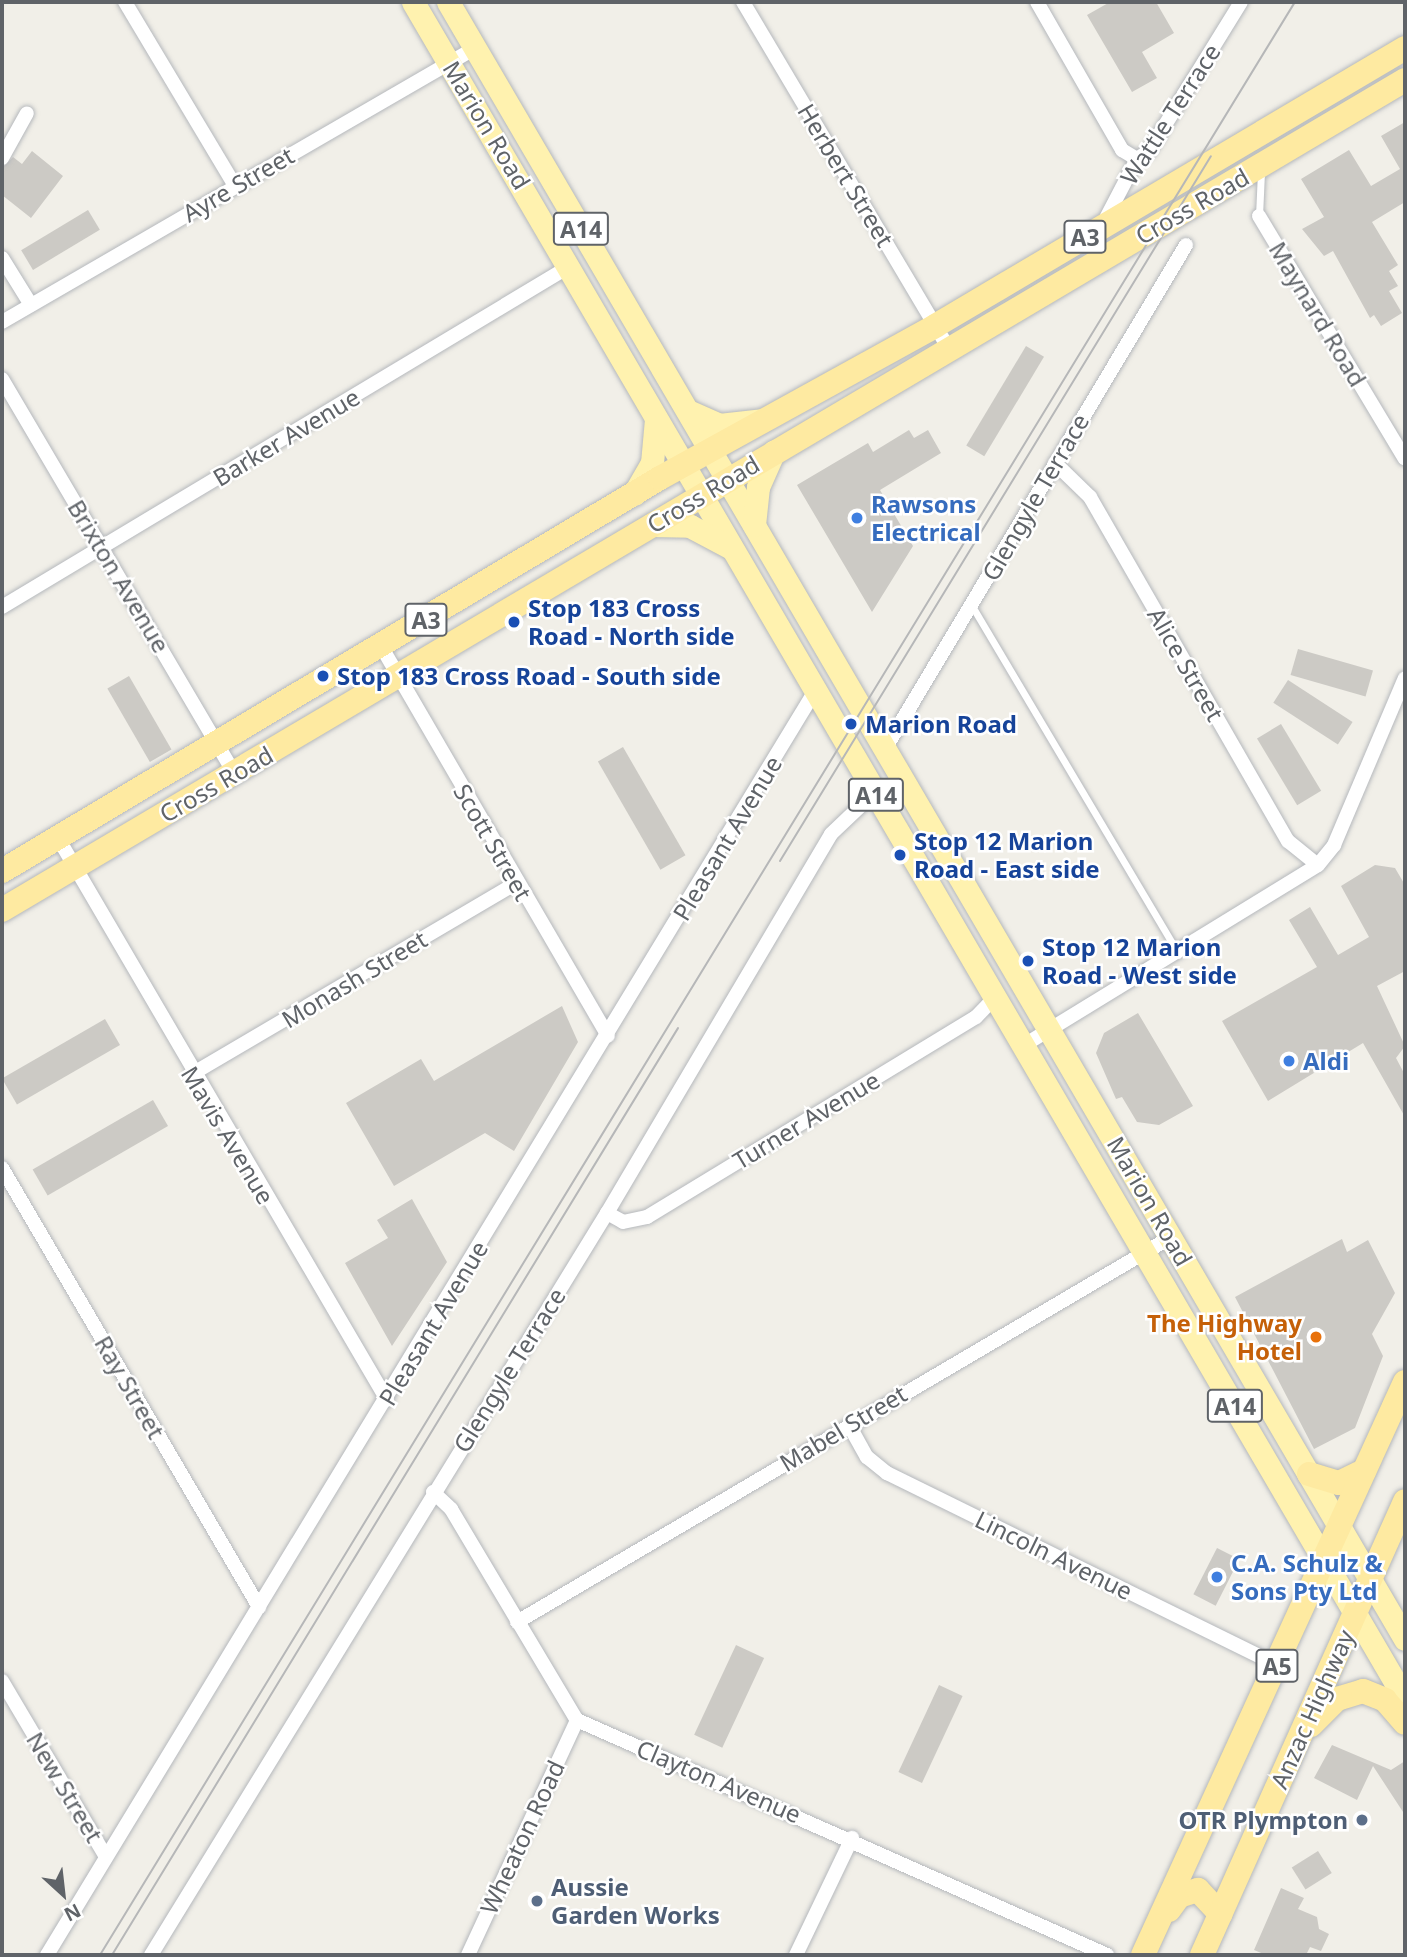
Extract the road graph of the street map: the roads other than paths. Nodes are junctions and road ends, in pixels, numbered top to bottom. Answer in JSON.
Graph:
{"nodes":[{"id":1,"x":125,"y":2,"type":"edge"},
{"id":2,"x":413,"y":2,"type":"edge"},
{"id":3,"x":448,"y":2,"type":"edge"},
{"id":4,"x":743,"y":2,"type":"edge"},
{"id":5,"x":1037,"y":2,"type":"edge"},
{"id":6,"x":1241,"y":2,"type":"edge"},
{"id":7,"x":475,"y":48,"type":"junction"},
{"id":8,"x":1405,"y":48,"type":"edge"},
{"id":9,"x":449,"y":61,"type":"junction"},
{"id":10,"x":1405,"y":80,"type":"edge"},
{"id":11,"x":27,"y":113,"type":"dead end"},
{"id":12,"x":2,"y":158,"type":"edge"},
{"id":13,"x":1138,"y":159,"type":"junction"},
{"id":14,"x":1263,"y":164,"type":"junction"},
{"id":15,"x":235,"y":186,"type":"junction"},
{"id":16,"x":1259,"y":216,"type":"joint"},
{"id":17,"x":1100,"y":229,"type":"junction"},
{"id":18,"x":1185,"y":245,"type":"dead end"},
{"id":19,"x":2,"y":258,"type":"edge"},
{"id":20,"x":570,"y":266,"type":"junction"},
{"id":21,"x":31,"y":305,"type":"junction"},
{"id":22,"x":2,"y":322,"type":"edge"},
{"id":23,"x":935,"y":326,"type":"junction"},
{"id":24,"x":949,"y":349,"type":"junction"},
{"id":25,"x":2,"y":379,"type":"edge"},
{"id":26,"x":688,"y":411,"type":"junction"},
{"id":27,"x":656,"y":416,"type":"junction"},
{"id":28,"x":762,"y":420,"type":"junction"},
{"id":29,"x":710,"y":450,"type":"junction"},
{"id":30,"x":774,"y":451,"type":"junction"},
{"id":31,"x":1405,"y":458,"type":"edge"},
{"id":32,"x":1055,"y":463,"type":"junction"},
{"id":33,"x":684,"y":464,"type":"junction"},
{"id":34,"x":727,"y":479,"type":"junction"},
{"id":35,"x":634,"y":494,"type":"junction"},
{"id":36,"x":702,"y":495,"type":"junction"},
{"id":37,"x":651,"y":525,"type":"junction"},
{"id":38,"x":754,"y":525,"type":"junction"},
{"id":39,"x":102,"y":548,"type":"junction"},
{"id":40,"x":734,"y":549,"type":"junction"},
{"id":41,"x":972,"y":605,"type":"junction"},
{"id":42,"x":2,"y":607,"type":"edge"},
{"id":43,"x":381,"y":646,"type":"junction"},
{"id":44,"x":399,"y":676,"type":"junction"},
{"id":45,"x":1405,"y":678,"type":"edge"},
{"id":46,"x":816,"y":689,"type":"junction"},
{"id":47,"x":218,"y":745,"type":"junction"},
{"id":48,"x":885,"y":749,"type":"junction"},
{"id":49,"x":235,"y":774,"type":"junction"},
{"id":50,"x":874,"y":793,"type":"junction"},
{"id":51,"x":58,"y":838,"type":"junction"},
{"id":52,"x":1318,"y":865,"type":"junction"},
{"id":53,"x":74,"y":867,"type":"junction"},
{"id":54,"x":2,"y":871,"type":"edge"},
{"id":55,"x":516,"y":883,"type":"junction"},
{"id":56,"x":2,"y":910,"type":"edge"},
{"id":57,"x":1179,"y":954,"type":"junction"},
{"id":58,"x":997,"y":995,"type":"junction"},
{"id":59,"x":1051,"y":1030,"type":"junction"},
{"id":60,"x":608,"y":1036,"type":"junction"},
{"id":61,"x":1026,"y":1044,"type":"junction"},
{"id":62,"x":192,"y":1074,"type":"junction"},
{"id":63,"x":2,"y":1168,"type":"edge"},
{"id":64,"x":607,"y":1213,"type":"junction"},
{"id":65,"x":1171,"y":1237,"type":"junction"},
{"id":66,"x":1146,"y":1251,"type":"junction"},
{"id":67,"x":1405,"y":1382,"type":"edge"},
{"id":68,"x":387,"y":1400,"type":"junction"},
{"id":69,"x":849,"y":1425,"type":"junction"},
{"id":70,"x":1364,"y":1471,"type":"junction"},
{"id":71,"x":1309,"y":1474,"type":"junction"},
{"id":72,"x":433,"y":1492,"type":"junction"},
{"id":73,"x":1405,"y":1501,"type":"edge"},
{"id":74,"x":1340,"y":1526,"type":"junction"},
{"id":75,"x":1324,"y":1560,"type":"junction"},
{"id":76,"x":1370,"y":1579,"type":"junction"},
{"id":77,"x":259,"y":1607,"type":"junction"},
{"id":78,"x":1355,"y":1613,"type":"junction"},
{"id":79,"x":517,"y":1622,"type":"junction"},
{"id":80,"x":1405,"y":1639,"type":"edge"},
{"id":81,"x":1277,"y":1665,"type":"junction"},
{"id":82,"x":2,"y":1681,"type":"edge"},
{"id":83,"x":1405,"y":1699,"type":"edge"},
{"id":84,"x":576,"y":1720,"type":"junction"},
{"id":85,"x":1405,"y":1723,"type":"edge"},
{"id":86,"x":1300,"y":1737,"type":"junction"},
{"id":87,"x":852,"y":1838,"type":"junction"},
{"id":88,"x":106,"y":1857,"type":"junction"},
{"id":89,"x":1220,"y":1914,"type":"junction"},
{"id":90,"x":1158,"y":1925,"type":"junction"},
{"id":91,"x":47,"y":1955,"type":"edge"},
{"id":92,"x":151,"y":1955,"type":"edge"},
{"id":93,"x":468,"y":1955,"type":"edge"},
{"id":94,"x":796,"y":1955,"type":"edge"},
{"id":95,"x":1107,"y":1955,"type":"edge"},
{"id":96,"x":1143,"y":1955,"type":"edge"},
{"id":97,"x":1202,"y":1955,"type":"edge"}],
"edges":[{"from":1,"to":15,"type":"street"},
{"from":2,"to":9,"type":"main road","name":"Marion Road","number":"A14"},
{"from":3,"to":7,"type":"main road","name":"Marion Road","number":"A14"},
{"from":4,"to":23,"type":"street","name":"Herbert Street"},
{"from":5,"to":13,"type":"street"},
{"from":6,"to":13,"type":"street","name":"Wattle Terrace"},
{"from":7,"to":9,"type":"street","name":"Ayre Street"},
{"from":7,"to":26,"type":"main road","name":"Marion Road","number":"A14"},
{"from":8,"to":17,"type":"highway","name":"Cross Road","number":"A3"},
{"from":9,"to":15,"type":"street","name":"Ayre Street"},
{"from":9,"to":20,"type":"main road","name":"Marion Road","number":"A14"},
{"from":10,"to":14,"type":"highway","name":"Cross Road","number":"A3"},
{"from":11,"to":12,"type":"street"},
{"from":13,"to":17,"type":"street","name":"Wattle Terrace"},
{"from":14,"to":16,"type":"lane","name":"Maynard Road"},
{"from":14,"to":24,"type":"highway","name":"Cross Road","number":"A3"},
{"from":15,"to":21,"type":"street","name":"Ayre Street"},
{"from":16,"to":31,"type":"street","name":"Maynard Road"},
{"from":17,"to":23,"type":"highway","name":"Cross Road","number":"A3"},
{"from":18,"to":32,"type":"street","name":"Glengyle Terrace"},
{"from":19,"to":21,"type":"street"},
{"from":20,"to":27,"type":"main road","name":"Marion Road","number":"A14"},
{"from":20,"to":39,"type":"street","name":"Barker Avenue"},
{"from":21,"to":22,"type":"street","name":"Ayre Street"},
{"from":23,"to":24,"type":"street","name":"Herbert Street"},
{"from":23,"to":28,"type":"highway","name":"Cross Road","number":"A3"},
{"from":24,"to":30,"type":"highway","name":"Cross Road","number":"A3"},
{"from":25,"to":39,"type":"street","name":"Brixton Avenue"},
{"from":26,"to":28,"type":"main road"},
{"from":26,"to":29,"type":"main road","name":"Marion Road","number":"A14"},
{"from":27,"to":33,"type":"main road","name":"Marion Road","number":"A14"},
{"from":27,"to":35,"type":"main road"},
{"from":28,"to":29,"type":"highway","name":"Cross Road","number":"A3"},
{"from":29,"to":33,"type":"highway","name":"Cross Road","number":"A3"},
{"from":29,"to":34,"type":"main road","name":"Marion Road","number":"A14"},
{"from":30,"to":34,"type":"highway","name":"Cross Road","number":"A3"},
{"from":30,"to":38,"type":"main road"},
{"from":32,"to":41,"type":"street","name":"Glengyle Terrace"},
{"from":32,"to":52,"type":"street","name":"Alice Street"},
{"from":33,"to":35,"type":"highway","name":"Cross Road","number":"A3"},
{"from":33,"to":36,"type":"main road","name":"Marion Road","number":"A14"},
{"from":34,"to":36,"type":"highway","name":"Cross Road","number":"A3"},
{"from":34,"to":38,"type":"main road","name":"Marion Road","number":"A14"},
{"from":35,"to":43,"type":"highway","name":"Cross Road","number":"A3"},
{"from":36,"to":37,"type":"highway","name":"Cross Road","number":"A3"},
{"from":36,"to":40,"type":"main road","name":"Marion Road","number":"A14"},
{"from":37,"to":40,"type":"main road"},
{"from":37,"to":44,"type":"highway","name":"Cross Road","number":"A3"},
{"from":38,"to":48,"type":"main road","name":"Marion Road","number":"A14"},
{"from":39,"to":42,"type":"street","name":"Barker Avenue"},
{"from":39,"to":47,"type":"street","name":"Brixton Avenue"},
{"from":40,"to":46,"type":"main road","name":"Marion Road","number":"A14"},
{"from":41,"to":48,"type":"street","name":"Glengyle Terrace"},
{"from":41,"to":57,"type":"lane"},
{"from":43,"to":44,"type":"street","name":"Scott Street"},
{"from":43,"to":47,"type":"highway","name":"Cross Road","number":"A3"},
{"from":44,"to":49,"type":"highway","name":"Cross Road","number":"A3"},
{"from":44,"to":55,"type":"street","name":"Scott Street"},
{"from":45,"to":52,"type":"street"},
{"from":46,"to":50,"type":"main road","name":"Marion Road","number":"A14"},
{"from":46,"to":60,"type":"street","name":"Pleasant Avenue"},
{"from":47,"to":49,"type":"street","name":"Brixton Avenue"},
{"from":47,"to":51,"type":"highway","name":"Cross Road","number":"A3"},
{"from":48,"to":59,"type":"main road","name":"Marion Road","number":"A14"},
{"from":49,"to":53,"type":"highway","name":"Cross Road","number":"A3"},
{"from":50,"to":58,"type":"main road","name":"Marion Road","number":"A14"},
{"from":50,"to":64,"type":"street","name":"Glengyle Terrace"},
{"from":51,"to":53,"type":"street","name":"Mavis Avenue"},
{"from":51,"to":54,"type":"highway","name":"Cross Road","number":"A3"},
{"from":52,"to":57,"type":"street"},
{"from":53,"to":56,"type":"highway","name":"Cross Road","number":"A3"},
{"from":53,"to":62,"type":"street","name":"Mavis Avenue"},
{"from":55,"to":60,"type":"street","name":"Scott Street"},
{"from":55,"to":62,"type":"street","name":"Monash Street"},
{"from":57,"to":59,"type":"street"},
{"from":58,"to":61,"type":"main road","name":"Marion Road","number":"A14"},
{"from":58,"to":64,"type":"street","name":"Turner Avenue"},
{"from":59,"to":61,"type":"street"},
{"from":59,"to":65,"type":"main road","name":"Marion Road","number":"A14"},
{"from":60,"to":68,"type":"street","name":"Pleasant Avenue"},
{"from":61,"to":66,"type":"main road","name":"Marion Road","number":"A14"},
{"from":62,"to":68,"type":"street","name":"Mavis Avenue"},
{"from":63,"to":77,"type":"street","name":"Ray Street"},
{"from":64,"to":72,"type":"street","name":"Glengyle Terrace"},
{"from":65,"to":66,"type":"street","name":"Mabel Street"},
{"from":65,"to":71,"type":"main road","name":"Marion Road","number":"A14"},
{"from":66,"to":69,"type":"street","name":"Mabel Street"},
{"from":66,"to":75,"type":"main road","name":"Marion Road","number":"A14"},
{"from":67,"to":70,"type":"highway","name":"Anzac Highway","number":"A5"},
{"from":68,"to":77,"type":"street","name":"Pleasant Avenue"},
{"from":69,"to":79,"type":"street","name":"Mabel Street"},
{"from":69,"to":81,"type":"street","name":"Lincoln Avenue"},
{"from":70,"to":71,"type":"highway"},
{"from":70,"to":74,"type":"highway","name":"Anzac Highway","number":"A5"},
{"from":71,"to":74,"type":"main road","name":"Marion Road","number":"A14"},
{"from":72,"to":79,"type":"street"},
{"from":72,"to":92,"type":"street","name":"Glengyle Terrace"},
{"from":73,"to":76,"type":"highway","name":"Anzac Highway","number":"A5"},
{"from":74,"to":75,"type":"highway","name":"Anzac Highway","number":"A5"},
{"from":74,"to":76,"type":"main road","name":"Marion Road","number":"A14"},
{"from":75,"to":78,"type":"main road","name":"Marion Road","number":"A14"},
{"from":75,"to":81,"type":"highway","name":"Anzac Highway","number":"A5"},
{"from":76,"to":78,"type":"highway","name":"Anzac Highway","number":"A5"},
{"from":76,"to":80,"type":"main road","name":"Marion Road","number":"A14"},
{"from":77,"to":88,"type":"street","name":"Pleasant Avenue"},
{"from":78,"to":83,"type":"main road","name":"Marion Road","number":"A14"},
{"from":78,"to":86,"type":"highway","name":"Anzac Highway","number":"A5"},
{"from":79,"to":84,"type":"street"},
{"from":81,"to":90,"type":"highway","name":"Anzac Highway","number":"A5"},
{"from":82,"to":88,"type":"street","name":"New Street"},
{"from":84,"to":87,"type":"street","name":"Clayton Avenue"},
{"from":84,"to":93,"type":"street","name":"Wheaton Road"},
{"from":85,"to":86,"type":"highway"},
{"from":86,"to":89,"type":"highway","name":"Anzac Highway","number":"A5"},
{"from":87,"to":94,"type":"street"},
{"from":87,"to":95,"type":"street","name":"Clayton Avenue"},
{"from":88,"to":91,"type":"street","name":"Pleasant Avenue"},
{"from":89,"to":90,"type":"highway"},
{"from":89,"to":97,"type":"highway","name":"Anzac Highway","number":"A5"},
{"from":90,"to":96,"type":"highway","name":"Anzac Highway","number":"A5"}]}
